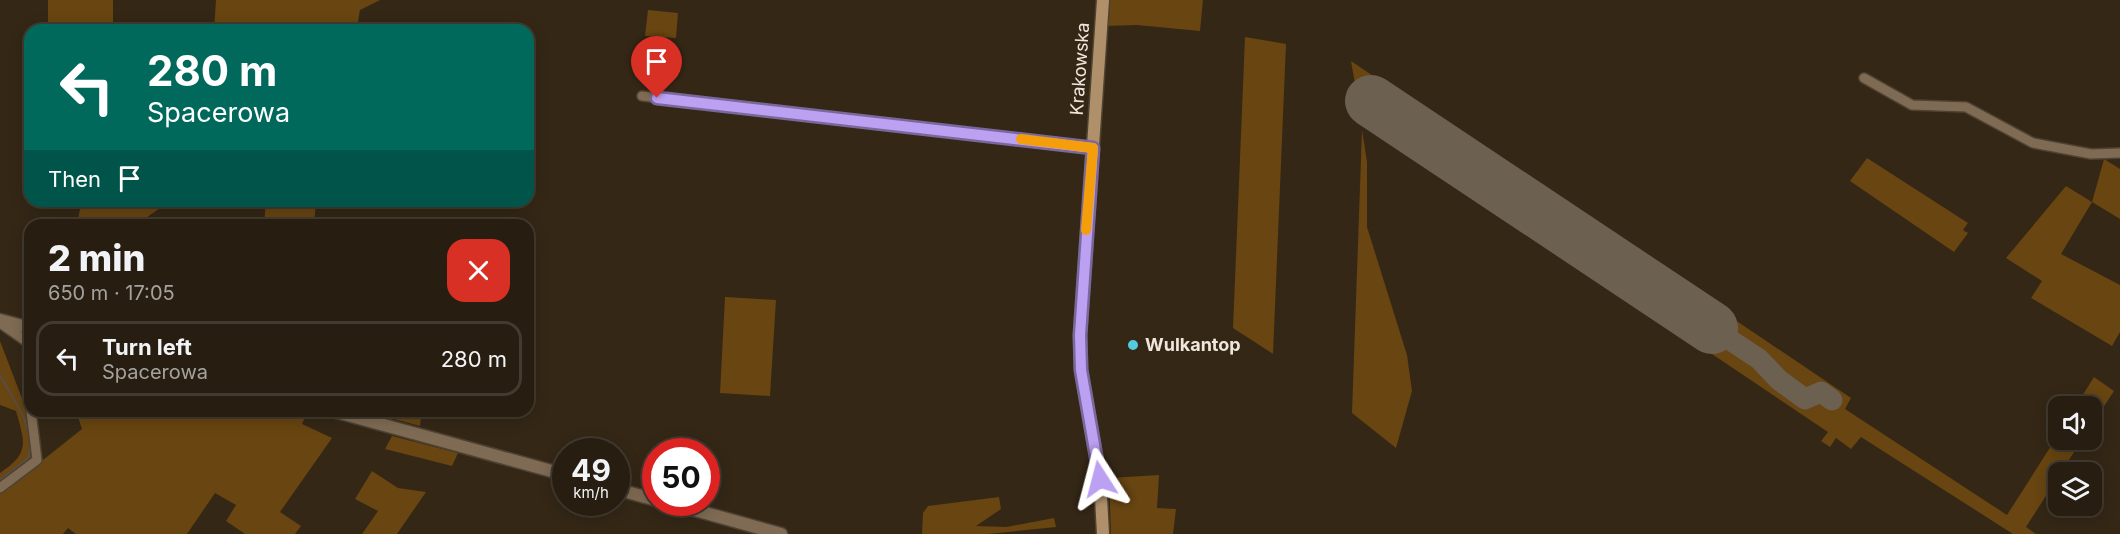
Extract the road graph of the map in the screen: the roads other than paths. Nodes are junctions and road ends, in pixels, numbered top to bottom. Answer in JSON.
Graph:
{"nodes":[{"id":1,"x":1103,"y":0,"type":"edge"},
{"id":2,"x":1863,"y":78,"type":"dead end"},
{"id":3,"x":642,"y":96,"type":"dead end"},
{"id":4,"x":1093,"y":148,"type":"junction"},
{"id":5,"x":2120,"y":153,"type":"edge"},
{"id":6,"x":0,"y":321,"type":"edge"},
{"id":7,"x":24,"y":326,"type":"edge"},
{"id":8,"x":24,"y":339,"type":"edge"},
{"id":9,"x":32,"y":417,"type":"edge"},
{"id":10,"x":355,"y":417,"type":"edge"},
{"id":11,"x":552,"y":471,"type":"edge"},
{"id":12,"x":0,"y":488,"type":"edge"},
{"id":13,"x":716,"y":516,"type":"edge"},
{"id":14,"x":781,"y":534,"type":"edge"},
{"id":15,"x":1103,"y":534,"type":"edge"}],
"edges":[{"from":1,"to":4,"type":"main road","name":"Krakowska"},
{"from":2,"to":5,"type":"street"},
{"from":3,"to":4,"type":"street"},
{"from":4,"to":15,"type":"main road","name":"Krakowska"},
{"from":6,"to":7,"type":"street"},
{"from":6,"to":8,"type":"street"},
{"from":9,"to":12,"type":"street"},
{"from":10,"to":11,"type":"street"},
{"from":13,"to":14,"type":"street"}]}
